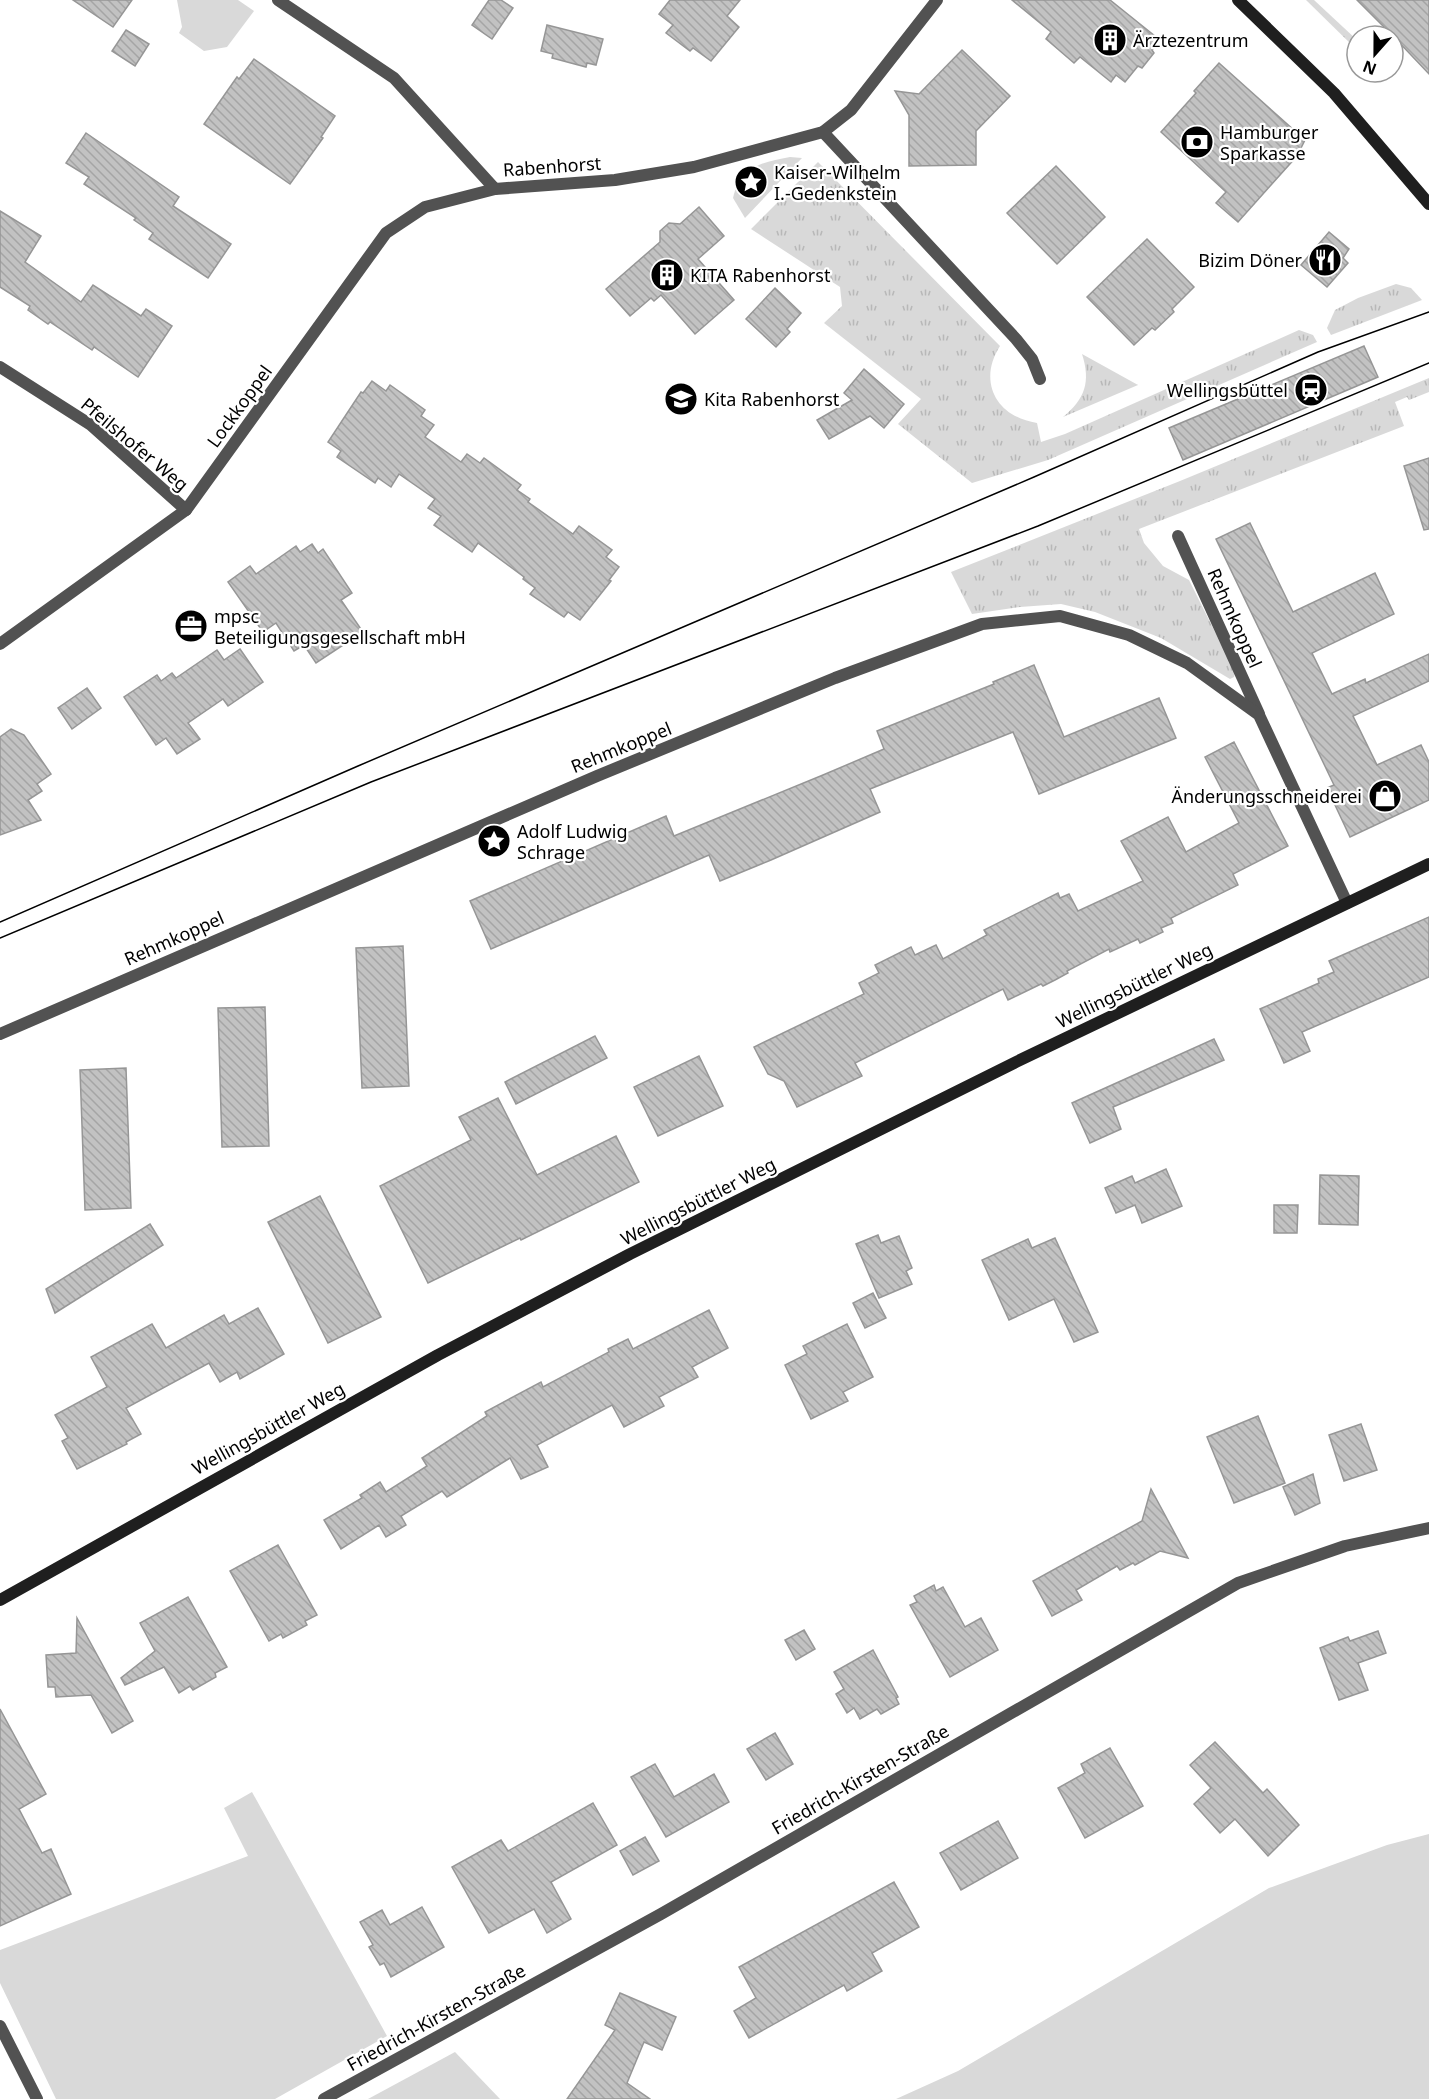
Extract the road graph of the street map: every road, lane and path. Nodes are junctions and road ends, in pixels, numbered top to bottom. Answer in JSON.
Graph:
{"nodes":[{"id":1,"x":278,"y":0,"type":"edge"},
{"id":2,"x":937,"y":0,"type":"edge"},
{"id":3,"x":1238,"y":0,"type":"edge"},
{"id":4,"x":823,"y":132,"type":"junction"},
{"id":5,"x":495,"y":189,"type":"junction"},
{"id":6,"x":1429,"y":204,"type":"edge"},
{"id":7,"x":0,"y":367,"type":"edge"},
{"id":8,"x":1040,"y":379,"type":"dead end"},
{"id":9,"x":186,"y":510,"type":"junction"},
{"id":10,"x":1178,"y":536,"type":"dead end"},
{"id":11,"x":0,"y":644,"type":"edge"},
{"id":12,"x":1259,"y":715,"type":"junction"},
{"id":13,"x":1429,"y":864,"type":"edge"},
{"id":14,"x":1347,"y":903,"type":"junction"},
{"id":15,"x":0,"y":1034,"type":"edge"},
{"id":16,"x":1429,"y":1528,"type":"edge"},
{"id":17,"x":0,"y":1600,"type":"edge"},
{"id":18,"x":0,"y":2026,"type":"edge"},
{"id":19,"x":37,"y":2099,"type":"edge"},
{"id":20,"x":324,"y":2099,"type":"edge"}],
"edges":[{"from":1,"to":5,"type":"street","name":"Rabenhorst"},
{"from":2,"to":4,"type":"street","name":"Rabenhorst"},
{"from":3,"to":6,"type":"main road"},
{"from":4,"to":5,"type":"street","name":"Rabenhorst"},
{"from":4,"to":8,"type":"street"},
{"from":5,"to":9,"type":"street","name":"Lockkoppel"},
{"from":7,"to":9,"type":"street","name":"Pfeilshofer Weg"},
{"from":9,"to":11,"type":"street","name":"Lockkoppel"},
{"from":10,"to":12,"type":"street","name":"Rehmkoppel"},
{"from":12,"to":14,"type":"street","name":"Rehmkoppel"},
{"from":12,"to":15,"type":"street","name":"Rehmkoppel"},
{"from":13,"to":14,"type":"main road","name":"Wellingsbüttler Weg"},
{"from":14,"to":17,"type":"main road","name":"Wellingsbüttler Weg"},
{"from":16,"to":20,"type":"street","name":"Friedrich-Kirsten-Straße"},
{"from":18,"to":19,"type":"street"}]}
